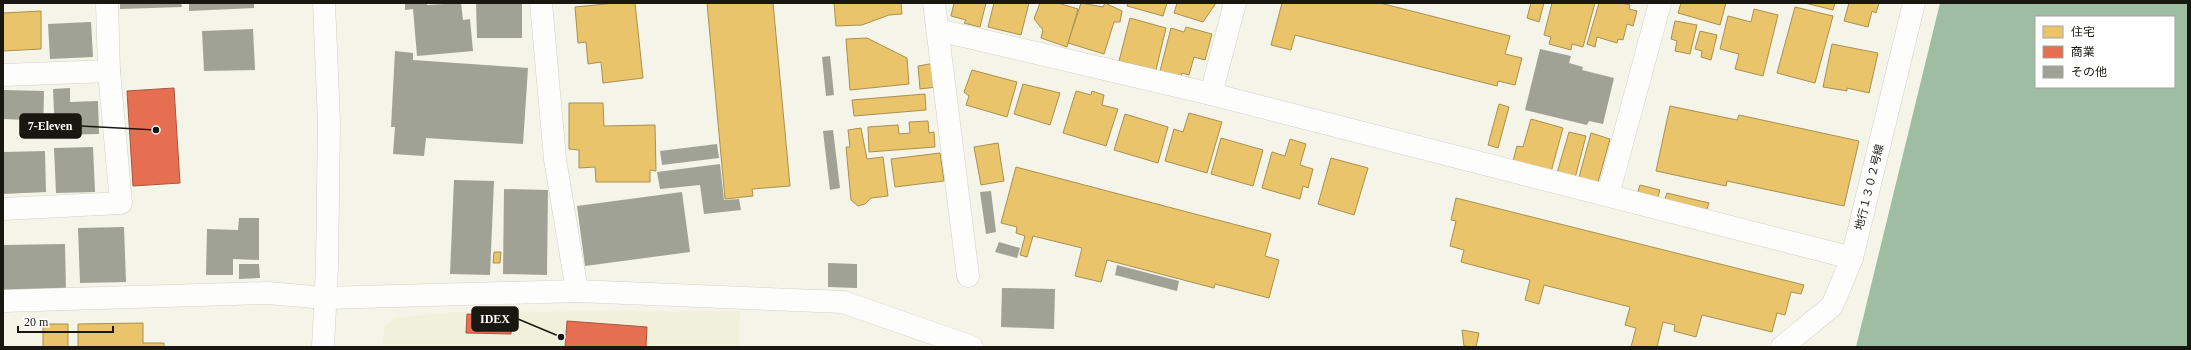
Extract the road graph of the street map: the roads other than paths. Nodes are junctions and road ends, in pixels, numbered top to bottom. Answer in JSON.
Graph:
{"nodes":[{"id":1,"x":107,"y":3,"type":"edge"},
{"id":2,"x":324,"y":3,"type":"edge"},
{"id":3,"x":541,"y":3,"type":"edge"},
{"id":4,"x":934,"y":3,"type":"edge"},
{"id":5,"x":1235,"y":3,"type":"edge"},
{"id":6,"x":1660,"y":3,"type":"edge"},
{"id":7,"x":1914,"y":3,"type":"edge"},
{"id":8,"x":938,"y":30,"type":"junction"},
{"id":9,"x":109,"y":71,"type":"junction"},
{"id":10,"x":3,"y":75,"type":"edge"},
{"id":11,"x":1211,"y":94,"type":"junction"},
{"id":12,"x":1608,"y":195,"type":"junction"},
{"id":13,"x":3,"y":209,"type":"edge"},
{"id":14,"x":1852,"y":258,"type":"junction"},
{"id":15,"x":968,"y":276,"type":"dead end"},
{"id":16,"x":577,"y":292,"type":"junction"},
{"id":17,"x":326,"y":298,"type":"junction"},
{"id":18,"x":3,"y":301,"type":"edge"},
{"id":19,"x":323,"y":347,"type":"edge"},
{"id":20,"x":972,"y":347,"type":"edge"},
{"id":21,"x":1782,"y":347,"type":"edge"}],
"edges":[{"from":1,"to":9,"type":"street"},
{"from":2,"to":17,"type":"street"},
{"from":3,"to":16,"type":"street"},
{"from":4,"to":8,"type":"street"},
{"from":5,"to":11,"type":"street"},
{"from":6,"to":12,"type":"street"},
{"from":7,"to":14,"type":"street","name":"地行１３０２号線"},
{"from":8,"to":11,"type":"street"},
{"from":8,"to":15,"type":"street"},
{"from":9,"to":10,"type":"street"},
{"from":9,"to":13,"type":"street"},
{"from":11,"to":12,"type":"street"},
{"from":12,"to":14,"type":"street"},
{"from":14,"to":21,"type":"street","name":"地行１３０２号線"},
{"from":16,"to":17,"type":"street"},
{"from":16,"to":20,"type":"street"},
{"from":17,"to":18,"type":"street"},
{"from":17,"to":19,"type":"street"}]}
